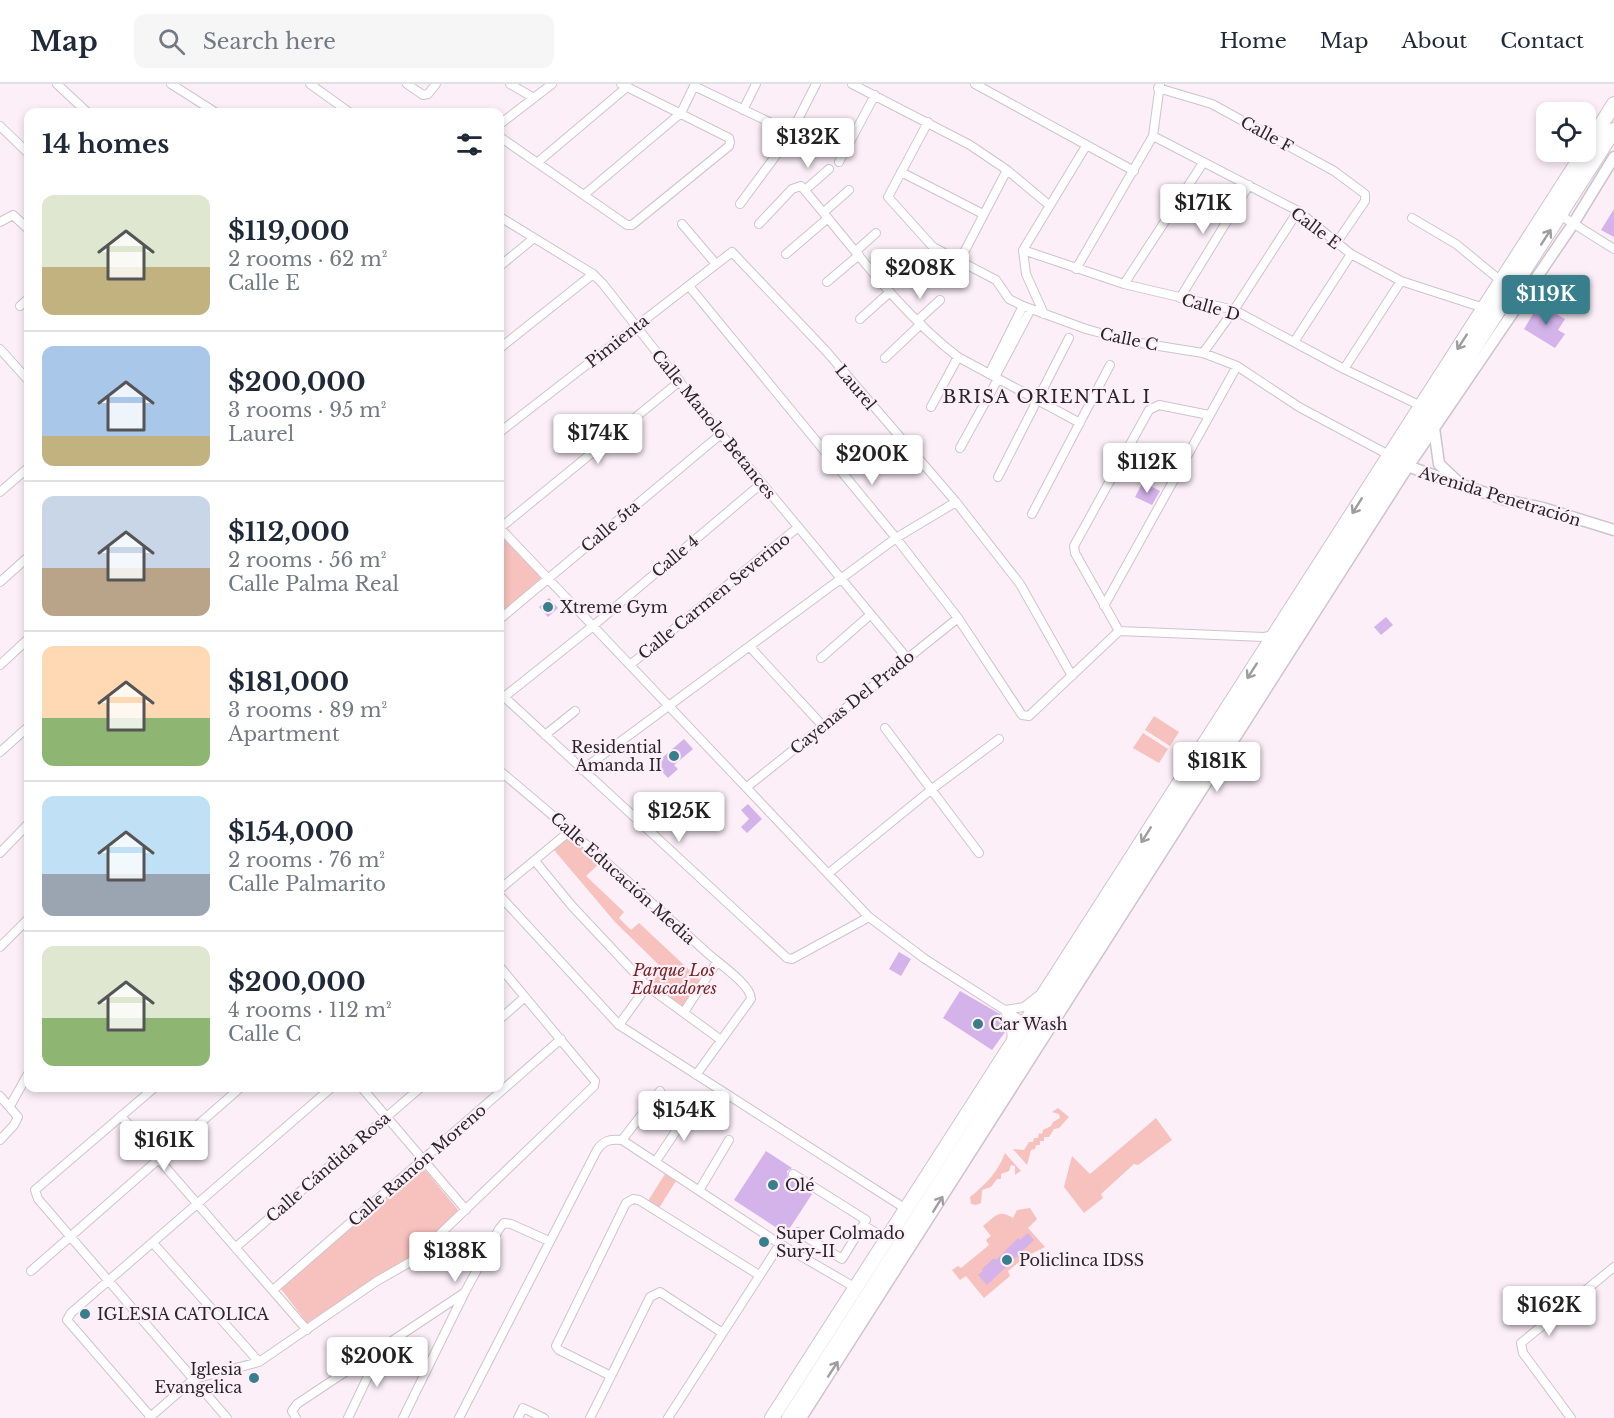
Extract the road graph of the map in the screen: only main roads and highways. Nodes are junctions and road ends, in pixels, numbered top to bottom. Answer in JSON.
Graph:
{"nodes":[{"id":1,"x":1614,"y":104,"type":"edge"},
{"id":2,"x":1614,"y":130,"type":"edge"},
{"id":3,"x":1596,"y":133,"type":"edge"},
{"id":4,"x":1577,"y":162,"type":"edge"},
{"id":5,"x":1398,"y":462,"type":"junction"},
{"id":6,"x":1031,"y":1027,"type":"junction"},
{"id":7,"x":772,"y":1418,"type":"edge"},
{"id":8,"x":789,"y":1418,"type":"edge"}],
"edges":[{"from":1,"to":3,"type":"main road"},
{"from":5,"to":2,"type":"main road","one_way":true},
{"from":4,"to":5,"type":"main road","one_way":true},
{"from":5,"to":6,"type":"main road"},
{"from":5,"to":6,"type":"main road","one_way":true},
{"from":6,"to":7,"type":"main road"},
{"from":6,"to":8,"type":"main road"}]}
